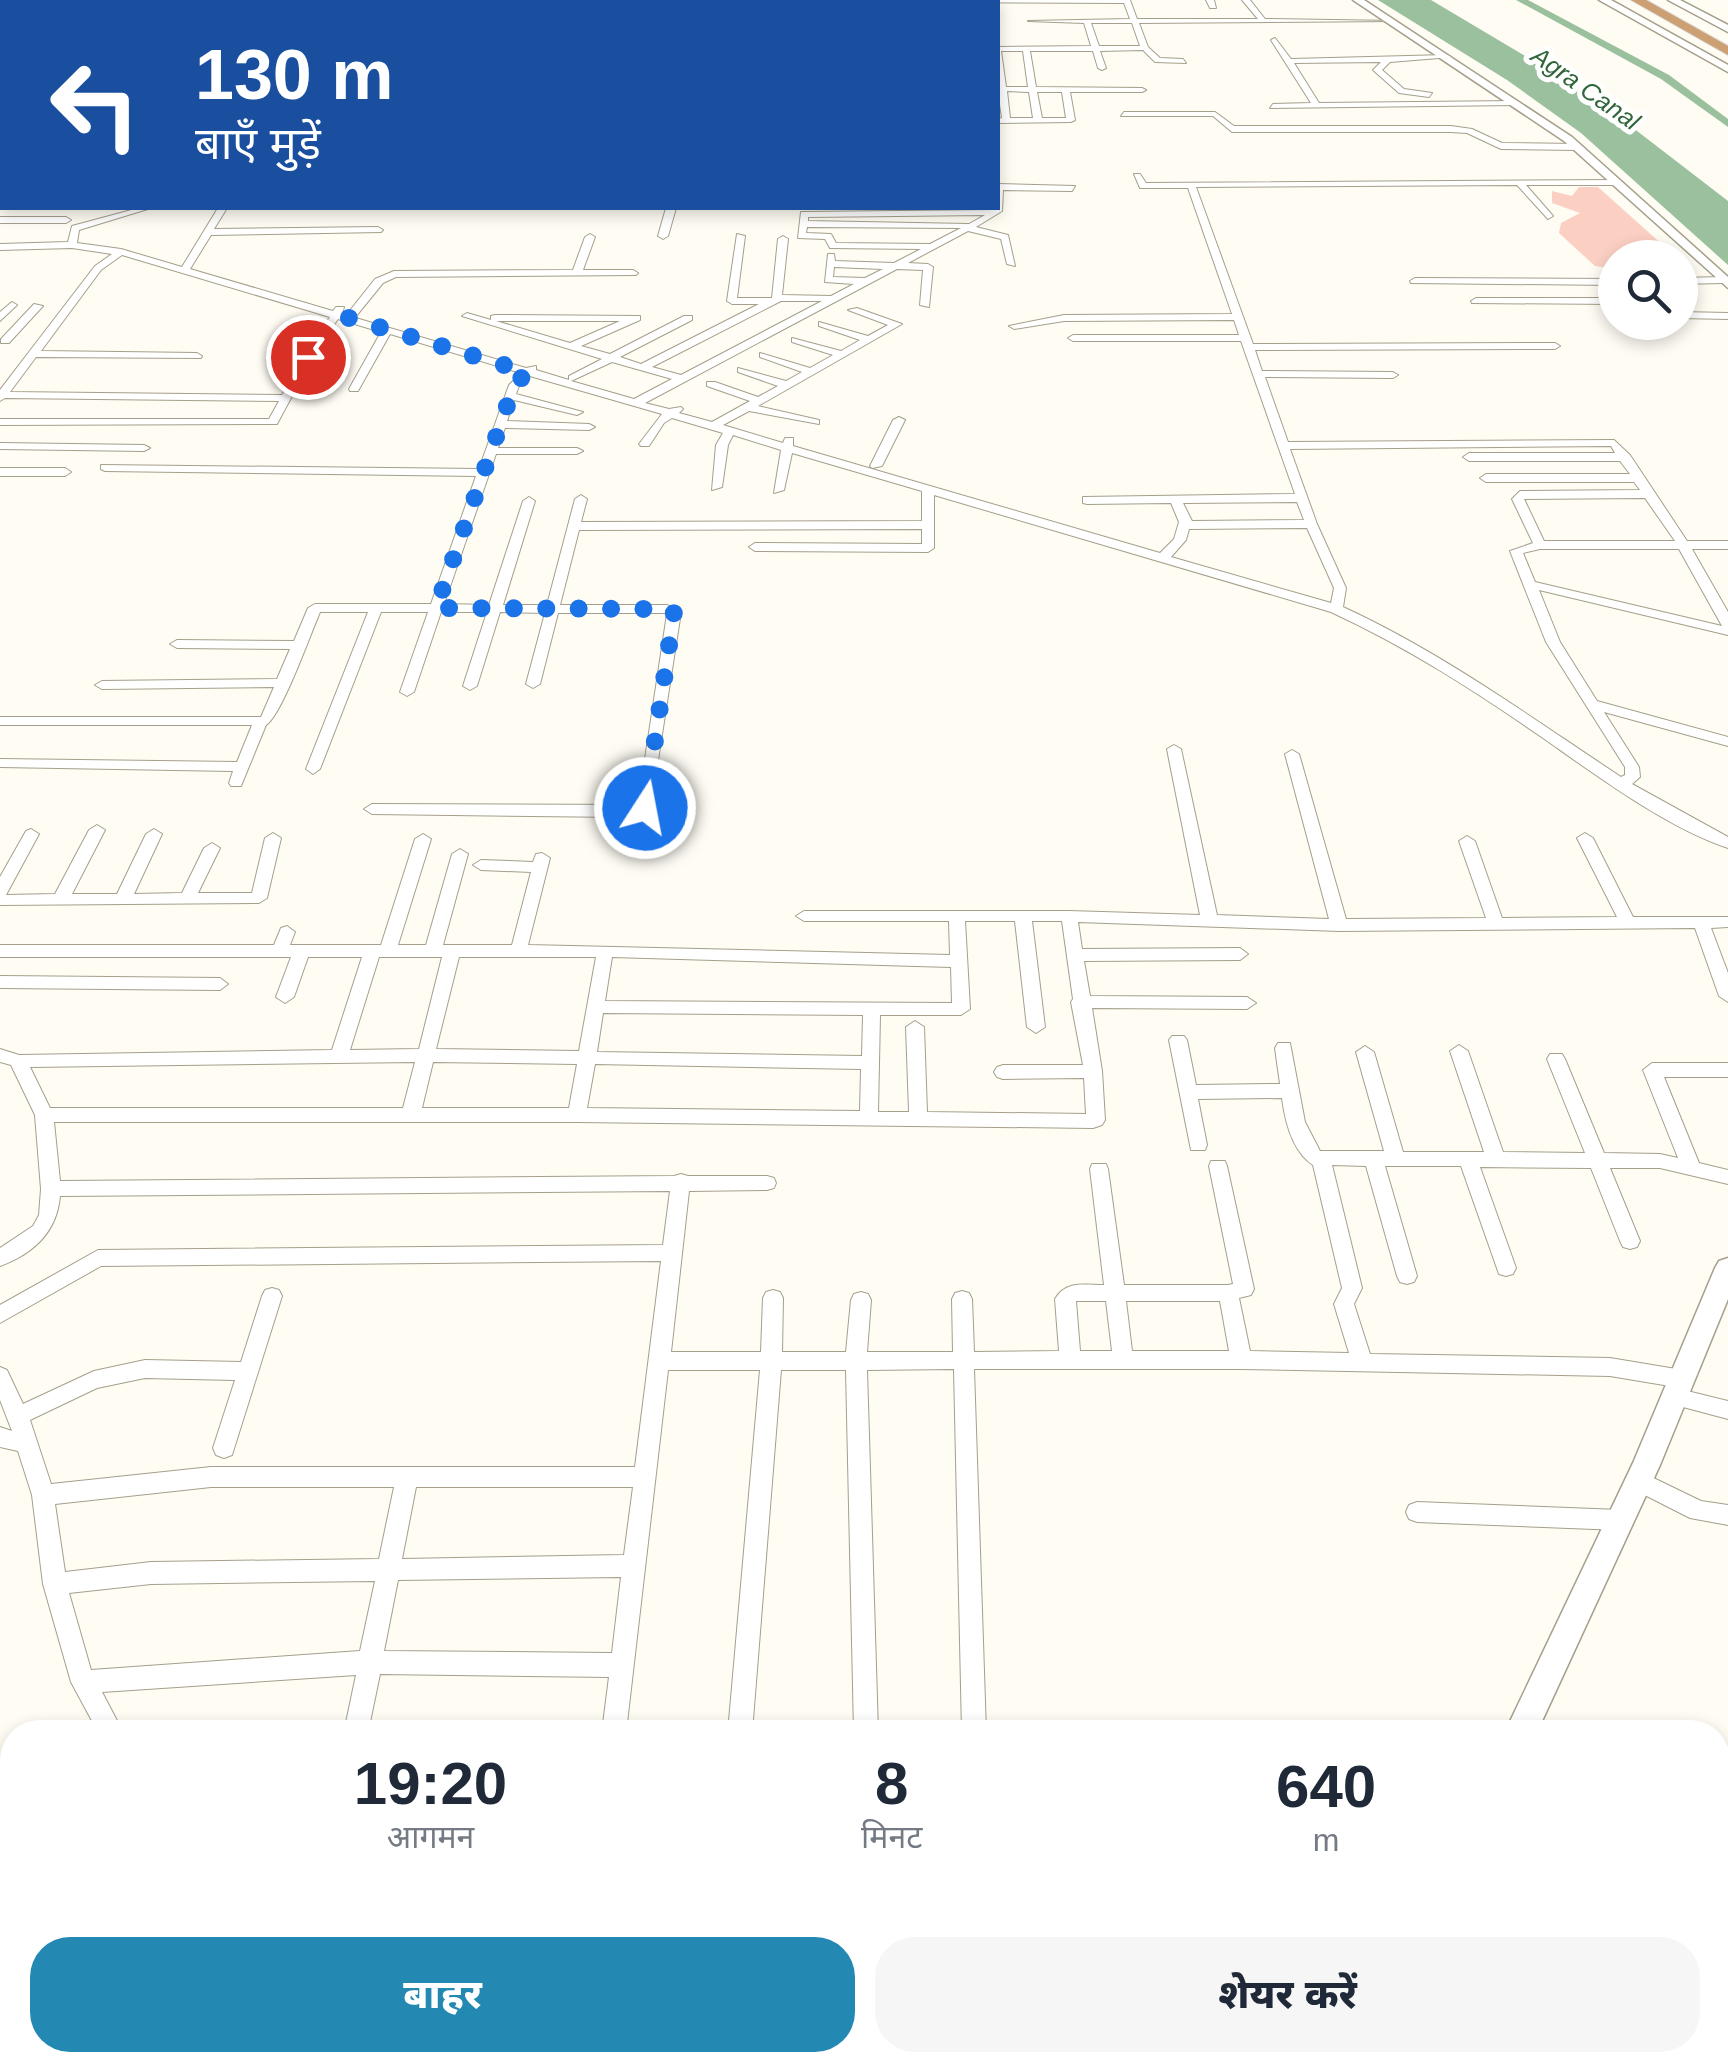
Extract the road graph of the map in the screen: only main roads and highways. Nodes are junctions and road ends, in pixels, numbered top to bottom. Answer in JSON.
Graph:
{"nodes":[{"id":1,"x":1637,"y":0,"type":"edge"},
{"id":2,"x":1654,"y":0,"type":"edge"},
{"id":3,"x":1728,"y":40,"type":"edge"},
{"id":4,"x":1728,"y":51,"type":"edge"}],
"edges":[{"from":1,"to":4,"type":"highway"},
{"from":2,"to":3,"type":"highway"}]}
